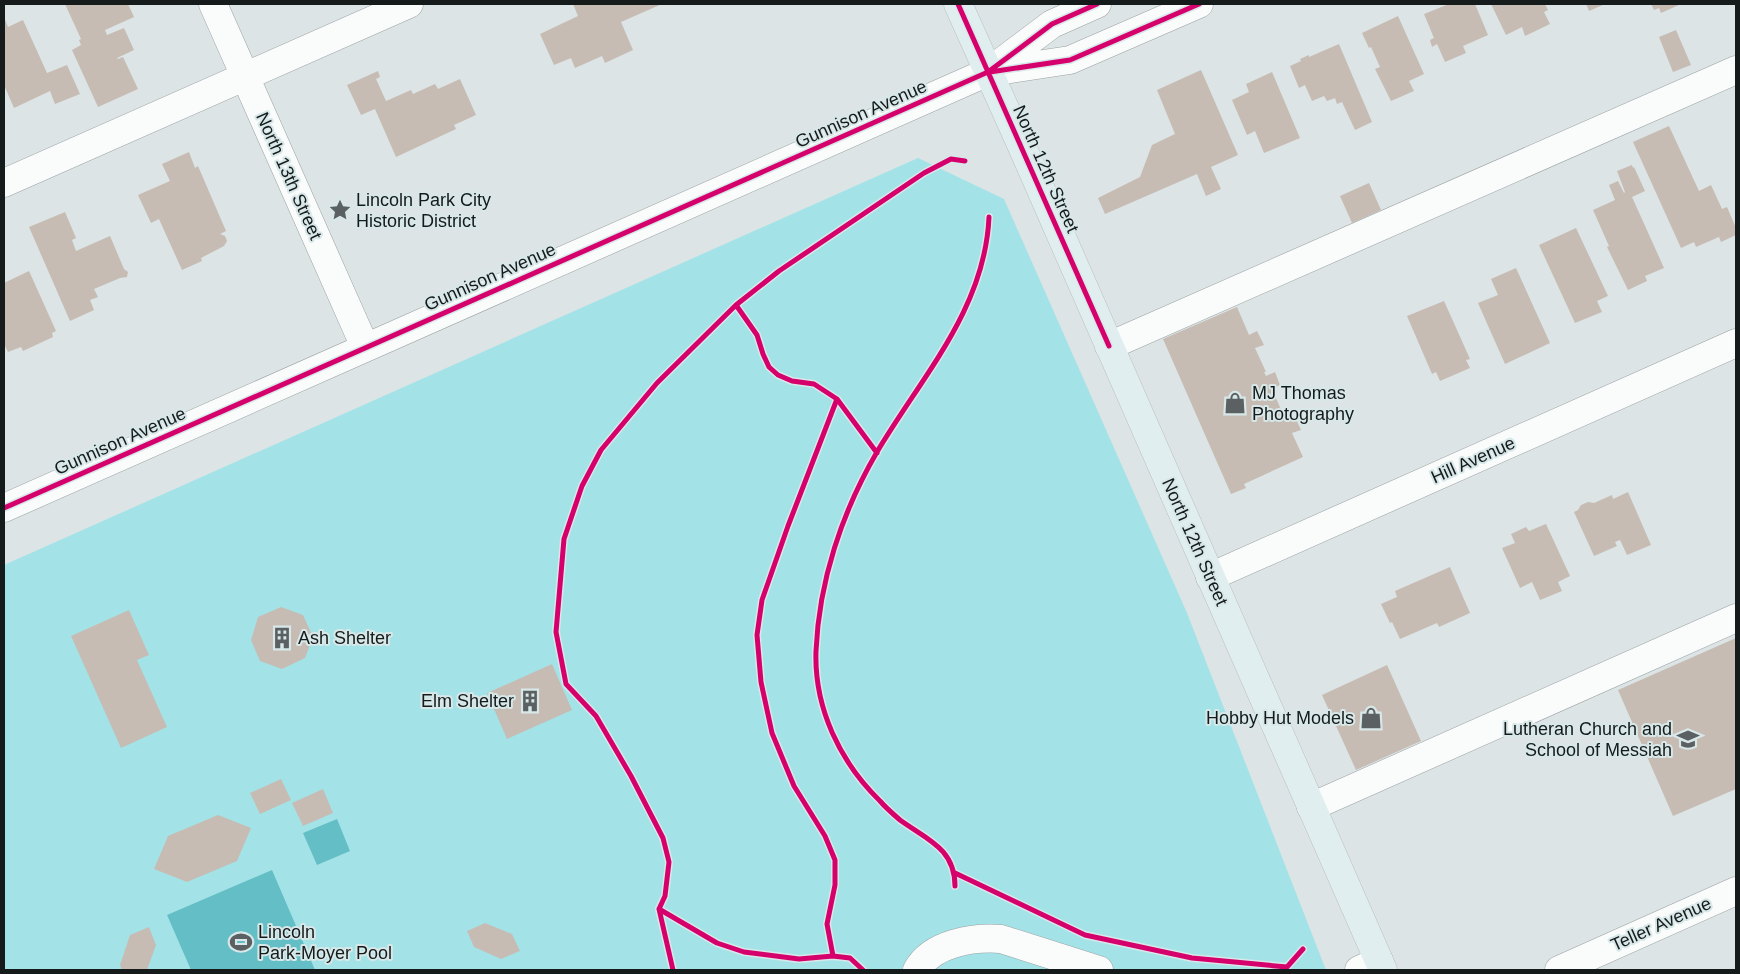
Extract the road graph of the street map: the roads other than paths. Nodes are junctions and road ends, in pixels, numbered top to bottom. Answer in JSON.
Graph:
{"nodes":[{"id":1,"x":213,"y":4,"type":"edge"},
{"id":2,"x":409,"y":4,"type":"edge"},
{"id":3,"x":958,"y":4,"type":"edge"},
{"id":4,"x":1096,"y":4,"type":"edge"},
{"id":5,"x":1199,"y":4,"type":"edge"},
{"id":6,"x":1736,"y":70,"type":"edge"},
{"id":7,"x":988,"y":72,"type":"junction"},
{"id":8,"x":245,"y":76,"type":"junction"},
{"id":9,"x":4,"y":183,"type":"edge"},
{"id":10,"x":1736,"y":343,"type":"edge"},
{"id":11,"x":1109,"y":346,"type":"junction"},
{"id":12,"x":365,"y":348,"type":"junction"},
{"id":13,"x":4,"y":508,"type":"edge"},
{"id":14,"x":1210,"y":577,"type":"junction"},
{"id":15,"x":1736,"y":618,"type":"edge"},
{"id":16,"x":1311,"y":807,"type":"junction"},
{"id":17,"x":1736,"y":891,"type":"edge"},
{"id":18,"x":1373,"y":967,"type":"edge"},
{"id":19,"x":917,"y":970,"type":"edge"},
{"id":20,"x":1099,"y":970,"type":"edge"},
{"id":21,"x":1559,"y":970,"type":"edge"}],
"edges":[{"from":1,"to":8,"type":"street","name":"North 13th Street"},
{"from":2,"to":8,"type":"street"},
{"from":3,"to":7,"type":"main road","name":"North 12th Street"},
{"from":4,"to":7,"type":"street","name":"Gunnison Avenue"},
{"from":5,"to":7,"type":"street","name":"Gunnison Avenue"},
{"from":6,"to":11,"type":"street"},
{"from":7,"to":11,"type":"main road","name":"North 12th Street"},
{"from":7,"to":12,"type":"street","name":"Gunnison Avenue"},
{"from":8,"to":9,"type":"street"},
{"from":8,"to":12,"type":"street","name":"North 13th Street"},
{"from":10,"to":14,"type":"street","name":"Hill Avenue"},
{"from":11,"to":14,"type":"main road","name":"North 12th Street"},
{"from":12,"to":13,"type":"street","name":"Gunnison Avenue"},
{"from":14,"to":16,"type":"main road","name":"North 12th Street"},
{"from":15,"to":16,"type":"street"},
{"from":16,"to":18,"type":"main road","name":"North 12th Street"},
{"from":17,"to":21,"type":"street","name":"Teller Avenue"},
{"from":19,"to":20,"type":"street"}]}
